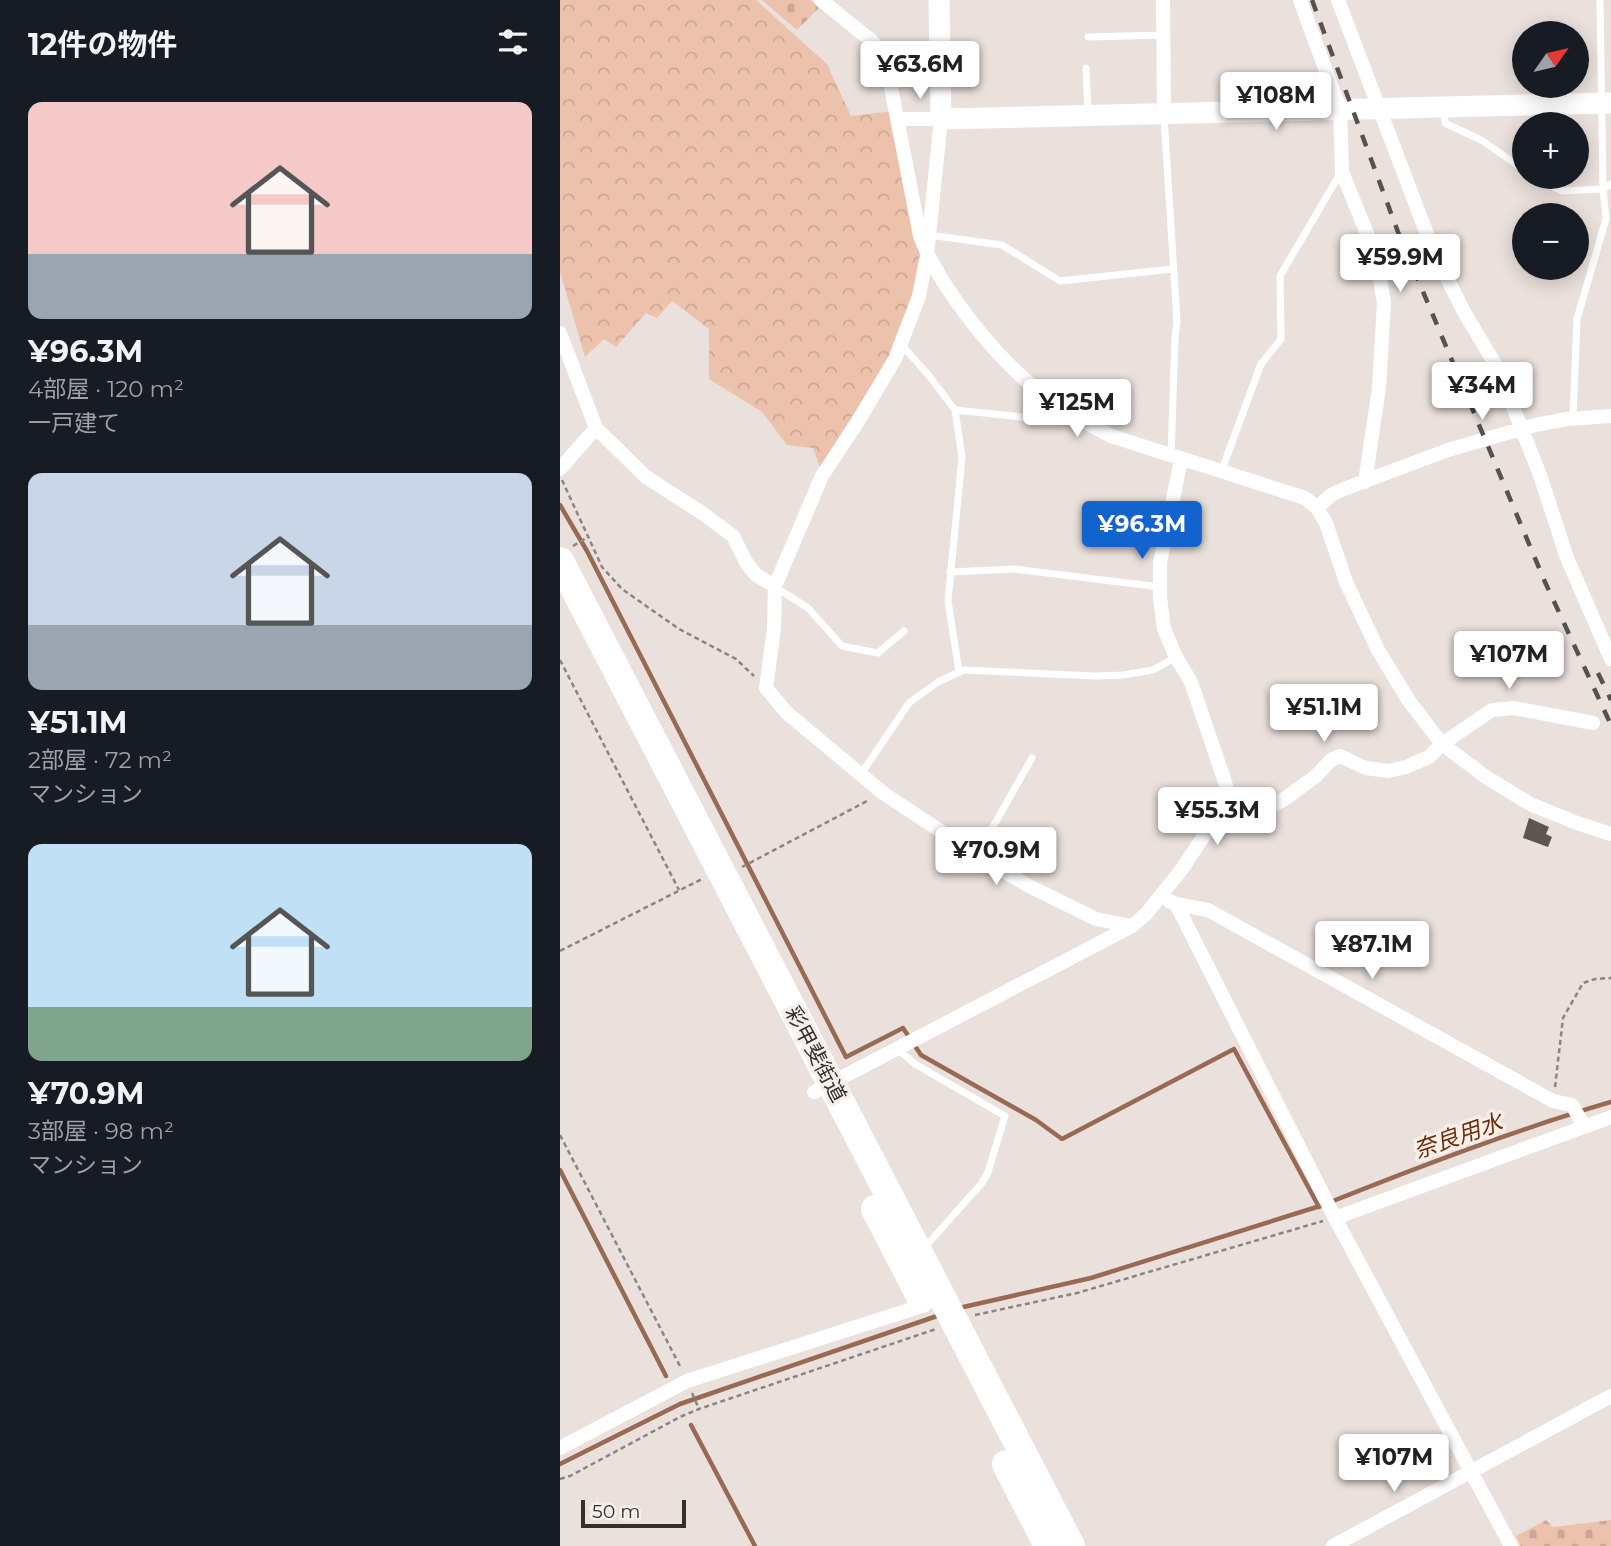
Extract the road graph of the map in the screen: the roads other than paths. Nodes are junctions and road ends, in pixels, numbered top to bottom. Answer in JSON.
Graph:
{"nodes":[{"id":1,"x":821,"y":0,"type":"edge"},
{"id":2,"x":939,"y":0,"type":"edge"},
{"id":3,"x":1163,"y":0,"type":"edge"},
{"id":4,"x":1300,"y":0,"type":"edge"},
{"id":5,"x":1338,"y":0,"type":"edge"},
{"id":6,"x":1600,"y":0,"type":"edge"},
{"id":7,"x":1164,"y":35,"type":"junction"},
{"id":8,"x":1088,"y":37,"type":"dead end"},
{"id":9,"x":1086,"y":68,"type":"dead end"},
{"id":10,"x":1606,"y":103,"type":"edge"},
{"id":11,"x":1443,"y":106,"type":"junction"},
{"id":12,"x":1378,"y":108,"type":"junction"},
{"id":13,"x":1340,"y":109,"type":"junction"},
{"id":14,"x":1164,"y":113,"type":"junction"},
{"id":15,"x":1088,"y":115,"type":"junction"},
{"id":16,"x":898,"y":118,"type":"junction"},
{"id":17,"x":941,"y":119,"type":"junction"},
{"id":18,"x":1512,"y":162,"type":"edge"},
{"id":19,"x":1342,"y":172,"type":"junction"},
{"id":20,"x":1611,"y":184,"type":"edge"},
{"id":21,"x":1603,"y":188,"type":"junction"},
{"id":22,"x":1558,"y":189,"type":"edge"},
{"id":23,"x":929,"y":235,"type":"junction"},
{"id":24,"x":927,"y":255,"type":"junction"},
{"id":25,"x":1173,"y":270,"type":"junction"},
{"id":26,"x":560,"y":333,"type":"edge"},
{"id":27,"x":901,"y":344,"type":"junction"},
{"id":28,"x":955,"y":410,"type":"junction"},
{"id":29,"x":1611,"y":416,"type":"edge"},
{"id":30,"x":1573,"y":419,"type":"junction"},
{"id":31,"x":1087,"y":424,"type":"junction"},
{"id":32,"x":596,"y":428,"type":"junction"},
{"id":33,"x":1522,"y":429,"type":"junction"},
{"id":34,"x":1176,"y":458,"type":"junction"},
{"id":35,"x":560,"y":469,"type":"edge"},
{"id":36,"x":1221,"y":472,"type":"junction"},
{"id":37,"x":1365,"y":482,"type":"junction"},
{"id":38,"x":1317,"y":508,"type":"junction"},
{"id":39,"x":564,"y":555,"type":"edge"},
{"id":40,"x":950,"y":572,"type":"junction"},
{"id":41,"x":775,"y":586,"type":"junction"},
{"id":42,"x":1160,"y":587,"type":"junction"},
{"id":43,"x":560,"y":601,"type":"edge"},
{"id":44,"x":904,"y":631,"type":"dead end"},
{"id":45,"x":1176,"y":657,"type":"junction"},
{"id":46,"x":1611,"y":659,"type":"edge"},
{"id":47,"x":959,"y":672,"type":"junction"},
{"id":48,"x":1593,"y":723,"type":"dead end"},
{"id":49,"x":1442,"y":744,"type":"junction"},
{"id":50,"x":1032,"y":758,"type":"dead end"},
{"id":51,"x":861,"y":774,"type":"junction"},
{"id":52,"x":1223,"y":807,"type":"junction"},
{"id":53,"x":1611,"y":834,"type":"edge"},
{"id":54,"x":977,"y":855,"type":"junction"},
{"id":55,"x":1160,"y":896,"type":"junction"},
{"id":56,"x":1176,"y":904,"type":"junction"},
{"id":57,"x":1132,"y":926,"type":"junction"},
{"id":58,"x":900,"y":1047,"type":"junction"},
{"id":59,"x":822,"y":1087,"type":"junction"},
{"id":60,"x":1578,"y":1116,"type":"junction"},
{"id":61,"x":1611,"y":1117,"type":"edge"},
{"id":62,"x":1335,"y":1218,"type":"junction"},
{"id":63,"x":919,"y":1253,"type":"junction"},
{"id":64,"x":937,"y":1313,"type":"junction"},
{"id":65,"x":1611,"y":1396,"type":"edge"},
{"id":66,"x":560,"y":1448,"type":"edge"},
{"id":67,"x":1472,"y":1472,"type":"junction"},
{"id":68,"x":1048,"y":1546,"type":"edge"},
{"id":69,"x":1071,"y":1546,"type":"edge"},
{"id":70,"x":1333,"y":1546,"type":"edge"},
{"id":71,"x":1511,"y":1546,"type":"edge"}],
"edges":[{"from":1,"to":16,"type":"street"},
{"from":2,"to":17,"type":"street"},
{"from":3,"to":7,"type":"street"},
{"from":4,"to":13,"type":"street"},
{"from":5,"to":12,"type":"street"},
{"from":6,"to":10,"type":"lane"},
{"from":7,"to":8,"type":"lane"},
{"from":7,"to":14,"type":"street"},
{"from":9,"to":15,"type":"lane"},
{"from":10,"to":11,"type":"street"},
{"from":10,"to":21,"type":"lane"},
{"from":11,"to":12,"type":"street"},
{"from":11,"to":18,"type":"lane"},
{"from":12,"to":13,"type":"street"},
{"from":12,"to":33,"type":"street"},
{"from":13,"to":14,"type":"street"},
{"from":13,"to":19,"type":"street"},
{"from":14,"to":15,"type":"street"},
{"from":14,"to":25,"type":"lane"},
{"from":15,"to":17,"type":"street"},
{"from":16,"to":17,"type":"street"},
{"from":16,"to":24,"type":"street"},
{"from":17,"to":23,"type":"street"},
{"from":19,"to":36,"type":"lane"},
{"from":19,"to":37,"type":"street"},
{"from":20,"to":21,"type":"lane"},
{"from":21,"to":22,"type":"lane"},
{"from":21,"to":30,"type":"lane"},
{"from":23,"to":24,"type":"street"},
{"from":23,"to":25,"type":"lane"},
{"from":24,"to":27,"type":"street"},
{"from":24,"to":31,"type":"street"},
{"from":25,"to":34,"type":"lane"},
{"from":26,"to":32,"type":"street"},
{"from":27,"to":28,"type":"lane"},
{"from":27,"to":41,"type":"street"},
{"from":28,"to":31,"type":"lane"},
{"from":28,"to":40,"type":"lane"},
{"from":29,"to":30,"type":"street"},
{"from":30,"to":33,"type":"street"},
{"from":31,"to":34,"type":"street"},
{"from":32,"to":35,"type":"street"},
{"from":32,"to":41,"type":"street"},
{"from":33,"to":37,"type":"street"},
{"from":33,"to":46,"type":"street"},
{"from":34,"to":36,"type":"street"},
{"from":34,"to":42,"type":"street"},
{"from":36,"to":38,"type":"street"},
{"from":37,"to":38,"type":"street"},
{"from":38,"to":49,"type":"street"},
{"from":39,"to":59,"type":"highway","name":"彩甲斐街道"},
{"from":40,"to":42,"type":"lane"},
{"from":40,"to":47,"type":"lane"},
{"from":41,"to":44,"type":"lane"},
{"from":41,"to":51,"type":"street"},
{"from":42,"to":45,"type":"street"},
{"from":43,"to":59,"type":"highway","name":"彩甲斐街道"},
{"from":45,"to":47,"type":"lane"},
{"from":45,"to":52,"type":"street"},
{"from":47,"to":51,"type":"lane"},
{"from":48,"to":49,"type":"street"},
{"from":49,"to":52,"type":"street"},
{"from":49,"to":53,"type":"street"},
{"from":50,"to":54,"type":"lane"},
{"from":51,"to":54,"type":"street"},
{"from":52,"to":55,"type":"street"},
{"from":54,"to":57,"type":"street"},
{"from":55,"to":56,"type":"street"},
{"from":55,"to":57,"type":"street"},
{"from":56,"to":60,"type":"street"},
{"from":56,"to":62,"type":"street"},
{"from":57,"to":58,"type":"street"},
{"from":58,"to":59,"type":"street"},
{"from":58,"to":63,"type":"lane"},
{"from":59,"to":63,"type":"highway","name":"彩甲斐街道"},
{"from":59,"to":64,"type":"highway","name":"彩甲斐街道"},
{"from":60,"to":61,"type":"street"},
{"from":60,"to":62,"type":"street"},
{"from":62,"to":67,"type":"street"},
{"from":63,"to":64,"type":"highway","name":"彩甲斐街道"},
{"from":64,"to":66,"type":"street"},
{"from":64,"to":68,"type":"highway","name":"彩甲斐街道"},
{"from":64,"to":69,"type":"highway","name":"彩甲斐街道"},
{"from":65,"to":67,"type":"street"},
{"from":67,"to":70,"type":"street"},
{"from":67,"to":71,"type":"street"}]}
